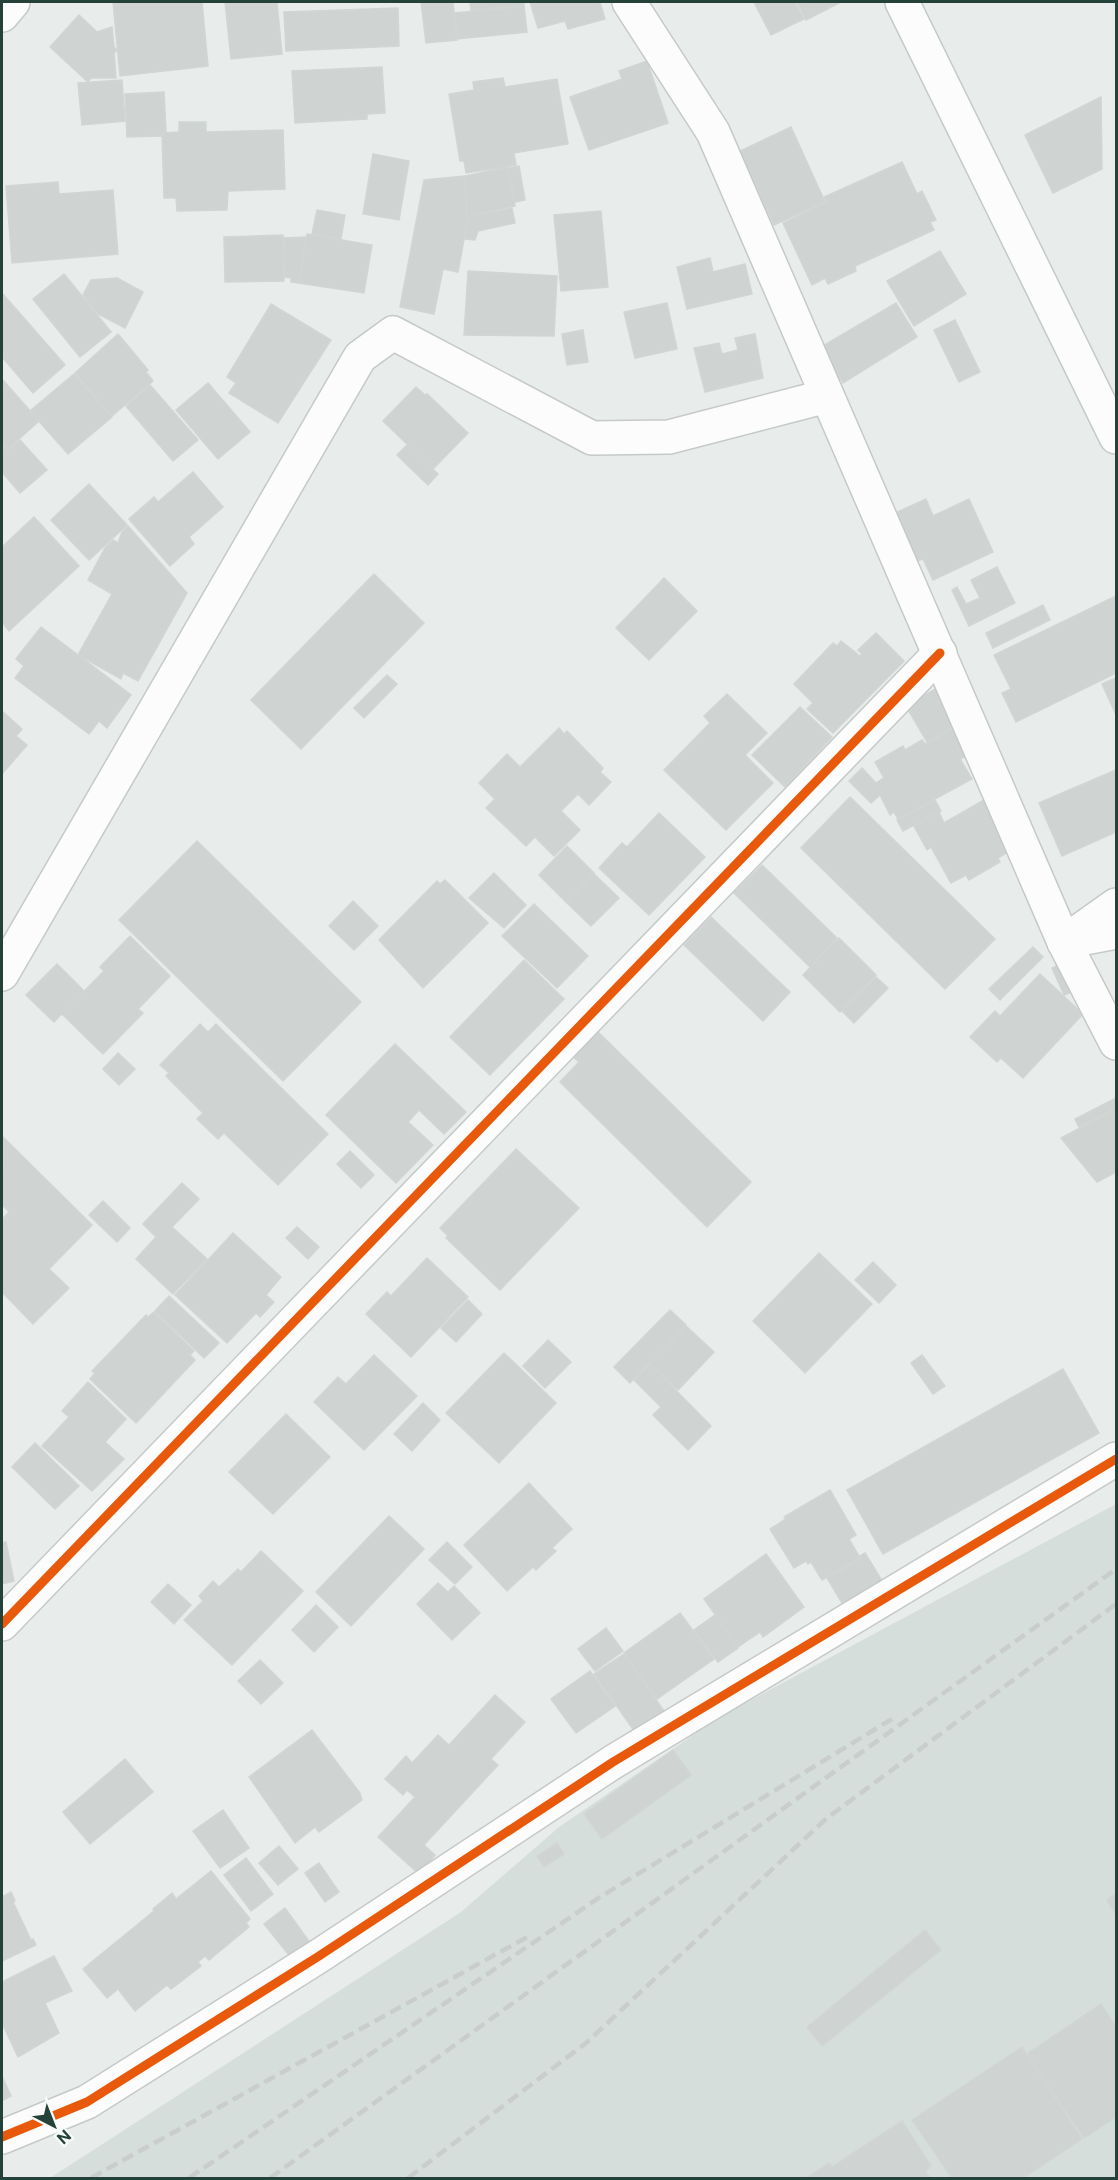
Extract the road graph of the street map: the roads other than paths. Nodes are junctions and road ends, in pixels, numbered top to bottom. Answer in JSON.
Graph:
{"nodes":[{"id":1,"x":13,"y":2,"type":"edge"},
{"id":2,"x":629,"y":2,"type":"edge"},
{"id":3,"x":902,"y":2,"type":"edge"},
{"id":4,"x":2,"y":15,"type":"edge"},
{"id":5,"x":826,"y":396,"type":"junction"},
{"id":6,"x":1116,"y":437,"type":"edge"},
{"id":7,"x":940,"y":653,"type":"junction"},
{"id":8,"x":1116,"y":905,"type":"edge"},
{"id":9,"x":1116,"y":932,"type":"edge"},
{"id":10,"x":1064,"y":942,"type":"junction"},
{"id":11,"x":2,"y":974,"type":"edge"},
{"id":12,"x":1116,"y":1042,"type":"edge"},
{"id":13,"x":1116,"y":1459,"type":"edge"},
{"id":14,"x":2,"y":1624,"type":"edge"},
{"id":15,"x":2,"y":2137,"type":"edge"}],
"edges":[{"from":1,"to":4,"type":"street"},
{"from":2,"to":5,"type":"street"},
{"from":3,"to":6,"type":"street"},
{"from":5,"to":7,"type":"street"},
{"from":5,"to":11,"type":"street"},
{"from":7,"to":10,"type":"street"},
{"from":7,"to":14,"type":"street"},
{"from":8,"to":10,"type":"street"},
{"from":9,"to":10,"type":"street"},
{"from":10,"to":12,"type":"street"},
{"from":13,"to":15,"type":"street"}]}
